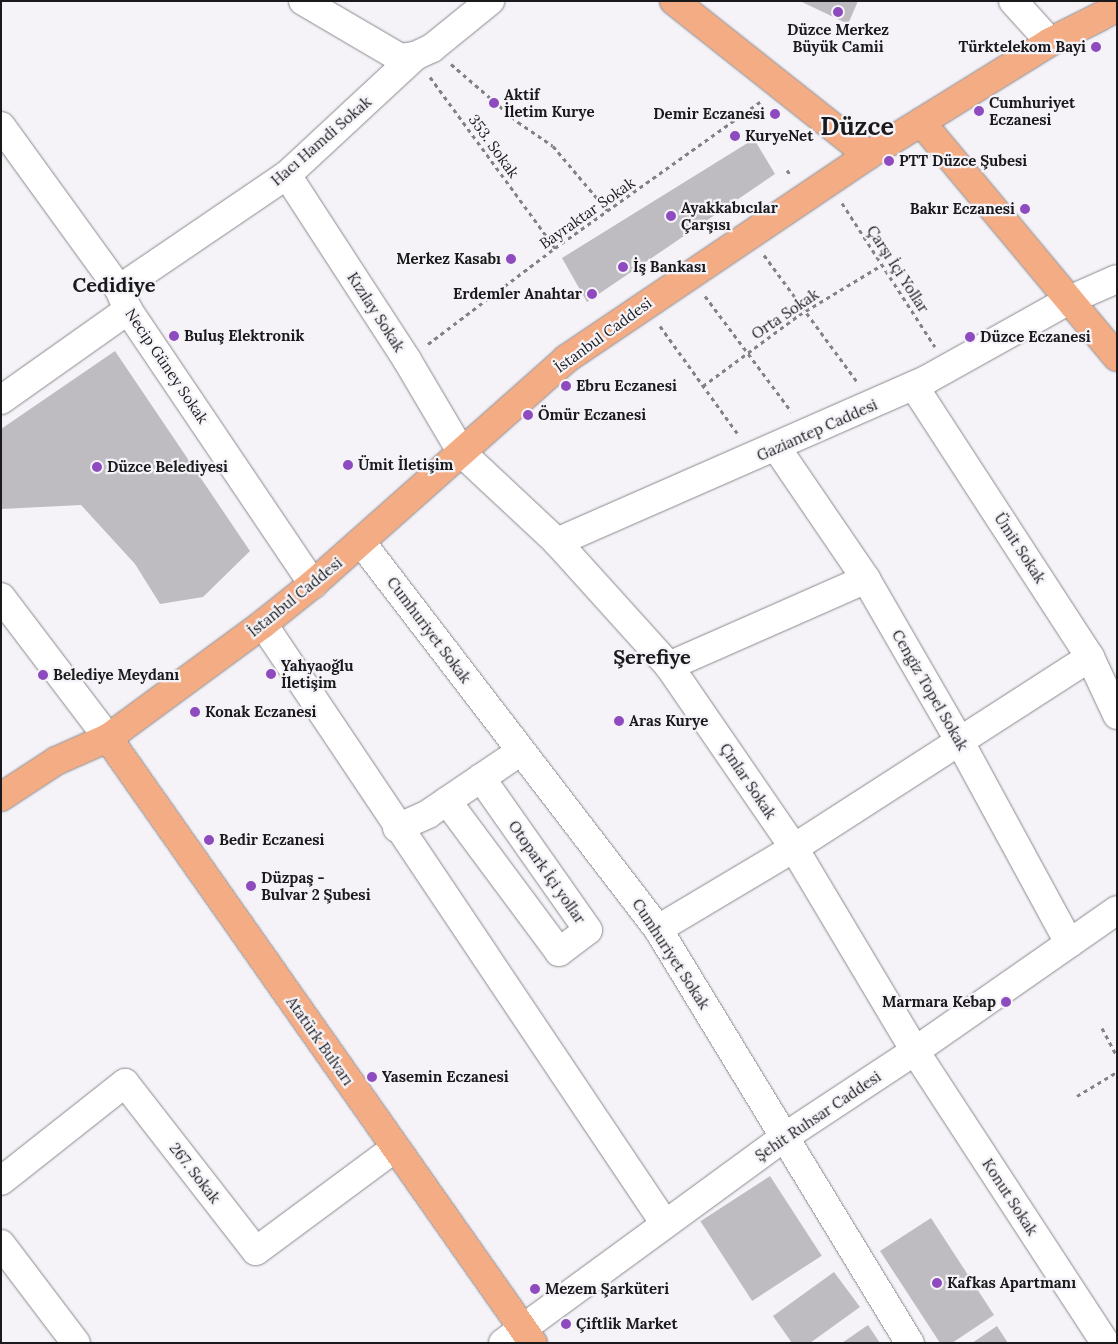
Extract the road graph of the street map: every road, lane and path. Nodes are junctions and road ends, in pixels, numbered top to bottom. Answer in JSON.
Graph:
{"nodes":[{"id":1,"x":303,"y":1,"type":"edge"},
{"id":2,"x":490,"y":1,"type":"edge"},
{"id":3,"x":674,"y":1,"type":"edge"},
{"id":4,"x":1013,"y":1,"type":"edge"},
{"id":5,"x":1117,"y":8,"type":"edge"},
{"id":6,"x":1050,"y":42,"type":"junction"},
{"id":7,"x":424,"y":52,"type":"junction"},
{"id":8,"x":781,"y":87,"type":"junction"},
{"id":9,"x":921,"y":122,"type":"junction"},
{"id":10,"x":1,"y":126,"type":"edge"},
{"id":11,"x":868,"y":154,"type":"junction"},
{"id":12,"x":287,"y":175,"type":"junction"},
{"id":13,"x":828,"y":182,"type":"junction"},
{"id":14,"x":608,"y":211,"type":"junction"},
{"id":15,"x":749,"y":234,"type":"junction"},
{"id":16,"x":555,"y":248,"type":"junction"},
{"id":17,"x":882,"y":265,"type":"junction"},
{"id":18,"x":689,"y":274,"type":"junction"},
{"id":19,"x":1117,"y":279,"type":"edge"},
{"id":20,"x":124,"y":299,"type":"junction"},
{"id":21,"x":1069,"y":300,"type":"junction"},
{"id":22,"x":645,"y":305,"type":"junction"},
{"id":23,"x":805,"y":312,"type":"junction"},
{"id":24,"x":746,"y":354,"type":"junction"},
{"id":25,"x":1117,"y":357,"type":"edge"},
{"id":26,"x":408,"y":360,"type":"junction"},
{"id":27,"x":948,"y":368,"type":"junction"},
{"id":28,"x":703,"y":386,"type":"junction"},
{"id":29,"x":914,"y":386,"type":"junction"},
{"id":30,"x":1,"y":400,"type":"edge"},
{"id":31,"x":873,"y":404,"type":"junction"},
{"id":32,"x":808,"y":433,"type":"junction"},
{"id":33,"x":765,"y":452,"type":"junction"},
{"id":34,"x":462,"y":453,"type":"junction"},
{"id":35,"x":361,"y":542,"type":"junction"},
{"id":36,"x":557,"y":542,"type":"junction"},
{"id":37,"x":866,"y":579,"type":"junction"},
{"id":38,"x":313,"y":584,"type":"junction"},
{"id":39,"x":1,"y":597,"type":"edge"},
{"id":40,"x":263,"y":624,"type":"junction"},
{"id":41,"x":1090,"y":656,"type":"junction"},
{"id":42,"x":669,"y":666,"type":"junction"},
{"id":43,"x":1117,"y":715,"type":"edge"},
{"id":44,"x":108,"y":738,"type":"junction"},
{"id":45,"x":960,"y":742,"type":"junction"},
{"id":46,"x":521,"y":750,"type":"junction"},
{"id":47,"x":481,"y":778,"type":"junction"},
{"id":48,"x":1,"y":797,"type":"edge"},
{"id":49,"x":447,"y":802,"type":"junction"},
{"id":50,"x":397,"y":828,"type":"junction"},
{"id":51,"x":794,"y":848,"type":"junction"},
{"id":52,"x":1117,"y":910,"type":"edge"},
{"id":53,"x":658,"y":929,"type":"junction"},
{"id":54,"x":1069,"y":943,"type":"junction"},
{"id":55,"x":1102,"y":1028,"type":"dead end"},
{"id":56,"x":915,"y":1051,"type":"junction"},
{"id":57,"x":1117,"y":1056,"type":"edge"},
{"id":58,"x":1117,"y":1072,"type":"edge"},
{"id":59,"x":1077,"y":1096,"type":"dead end"},
{"id":60,"x":786,"y":1136,"type":"junction"},
{"id":61,"x":394,"y":1148,"type":"junction"},
{"id":62,"x":1,"y":1181,"type":"edge"},
{"id":63,"x":665,"y":1224,"type":"junction"},
{"id":64,"x":1,"y":1244,"type":"edge"},
{"id":65,"x":520,"y":1338,"type":"edge"},
{"id":66,"x":76,"y":1343,"type":"edge"},
{"id":67,"x":910,"y":1343,"type":"edge"},
{"id":68,"x":1105,"y":1343,"type":"edge"}],
"edges":[{"from":1,"to":7,"type":"street"},
{"from":2,"to":7,"type":"street","name":"Hacı Hamdi Sokak"},
{"from":3,"to":8,"type":"main road"},
{"from":4,"to":6,"type":"street"},
{"from":5,"to":6,"type":"main road","name":"İstanbul Caddesi"},
{"from":6,"to":9,"type":"main road","name":"İstanbul Caddesi"},
{"from":7,"to":12,"type":"street","name":"Hacı Hamdi Sokak"},
{"from":7,"to":14,"type":"path"},
{"from":7,"to":16,"type":"path","name":"353. Sokak"},
{"from":8,"to":11,"type":"main road"},
{"from":8,"to":14,"type":"path","name":"Bayraktar Sokak"},
{"from":9,"to":11,"type":"main road","name":"İstanbul Caddesi"},
{"from":9,"to":21,"type":"main road"},
{"from":10,"to":20,"type":"street","name":"Necip Güney Sokak"},
{"from":11,"to":13,"type":"main road","name":"İstanbul Caddesi"},
{"from":12,"to":20,"type":"street","name":"Hacı Hamdi Sokak"},
{"from":12,"to":26,"type":"street","name":"Kızılay Sokak"},
{"from":13,"to":15,"type":"main road","name":"İstanbul Caddesi"},
{"from":13,"to":17,"type":"path","name":"Çarşı İçi Yollar"},
{"from":14,"to":16,"type":"path","name":"Bayraktar Sokak"},
{"from":15,"to":18,"type":"main road","name":"İstanbul Caddesi"},
{"from":15,"to":23,"type":"path"},
{"from":16,"to":26,"type":"path","name":"Bayraktar Sokak"},
{"from":17,"to":23,"type":"path","name":"Orta Sokak"},
{"from":17,"to":27,"type":"path","name":"Çarşı İçi Yollar"},
{"from":18,"to":22,"type":"main road","name":"İstanbul Caddesi"},
{"from":18,"to":24,"type":"path"},
{"from":19,"to":21,"type":"street","name":"Gaziantep Caddesi"},
{"from":20,"to":30,"type":"street","name":"Hacı Hamdi Sokak"},
{"from":20,"to":38,"type":"street","name":"Necip Güney Sokak"},
{"from":21,"to":25,"type":"main road"},
{"from":21,"to":27,"type":"street","name":"Gaziantep Caddesi"},
{"from":22,"to":28,"type":"path"},
{"from":22,"to":34,"type":"main road","name":"İstanbul Caddesi"},
{"from":23,"to":24,"type":"path","name":"Orta Sokak"},
{"from":23,"to":31,"type":"path"},
{"from":24,"to":28,"type":"path","name":"Orta Sokak"},
{"from":24,"to":32,"type":"path"},
{"from":26,"to":34,"type":"street","name":"Kızılay Sokak"},
{"from":27,"to":29,"type":"street","name":"Gaziantep Caddesi"},
{"from":28,"to":33,"type":"path"},
{"from":29,"to":31,"type":"street","name":"Gaziantep Caddesi"},
{"from":29,"to":41,"type":"street","name":"Ümit Sokak"},
{"from":31,"to":32,"type":"street","name":"Gaziantep Caddesi"},
{"from":32,"to":33,"type":"street","name":"Gaziantep Caddesi"},
{"from":33,"to":36,"type":"street","name":"Gaziantep Caddesi"},
{"from":33,"to":37,"type":"street","name":"Cengiz Topel Sokak"},
{"from":34,"to":35,"type":"main road","name":"İstanbul Caddesi"},
{"from":34,"to":36,"type":"street","name":"Çınlar Sokak"},
{"from":35,"to":38,"type":"main road","name":"İstanbul Caddesi"},
{"from":35,"to":46,"type":"street","name":"Cumhuriyet Sokak"},
{"from":36,"to":42,"type":"street","name":"Çınlar Sokak"},
{"from":37,"to":42,"type":"street"},
{"from":37,"to":45,"type":"street","name":"Cengiz Topel Sokak"},
{"from":38,"to":40,"type":"main road","name":"İstanbul Caddesi"},
{"from":39,"to":44,"type":"street"},
{"from":40,"to":44,"type":"main road","name":"İstanbul Caddesi"},
{"from":40,"to":50,"type":"street"},
{"from":41,"to":43,"type":"street","name":"Ümit Sokak"},
{"from":41,"to":45,"type":"street"},
{"from":42,"to":51,"type":"street","name":"Çınlar Sokak"},
{"from":44,"to":48,"type":"main road","name":"İstanbul Caddesi"},
{"from":44,"to":61,"type":"main road","name":"Atatürk Bulvarı"},
{"from":45,"to":51,"type":"street"},
{"from":45,"to":54,"type":"street","name":"Cengiz Topel Sokak"},
{"from":46,"to":47,"type":"street"},
{"from":46,"to":53,"type":"street","name":"Cumhuriyet Sokak"},
{"from":47,"to":49,"type":"street"},
{"from":47,"to":49,"type":"street","name":"Otopark İçi yollar"},
{"from":49,"to":50,"type":"street"},
{"from":50,"to":63,"type":"street"},
{"from":51,"to":53,"type":"street"},
{"from":51,"to":56,"type":"street","name":"Çınlar Sokak"},
{"from":52,"to":54,"type":"street","name":"Şehit Ruhsar Caddesi"},
{"from":53,"to":60,"type":"street","name":"Cumhuriyet Sokak"},
{"from":54,"to":56,"type":"street","name":"Şehit Ruhsar Caddesi"},
{"from":55,"to":57,"type":"path"},
{"from":56,"to":60,"type":"street","name":"Şehit Ruhsar Caddesi"},
{"from":56,"to":68,"type":"street","name":"Konut Sokak"},
{"from":58,"to":59,"type":"path"},
{"from":60,"to":63,"type":"street","name":"Şehit Ruhsar Caddesi"},
{"from":60,"to":67,"type":"street","name":"Cumhuriyet Sokak"},
{"from":61,"to":62,"type":"street","name":"267. Sokak"},
{"from":61,"to":65,"type":"main road","name":"Atatürk Bulvarı"},
{"from":63,"to":65,"type":"street","name":"Şehit Ruhsar Caddesi"},
{"from":64,"to":66,"type":"street"}]}
